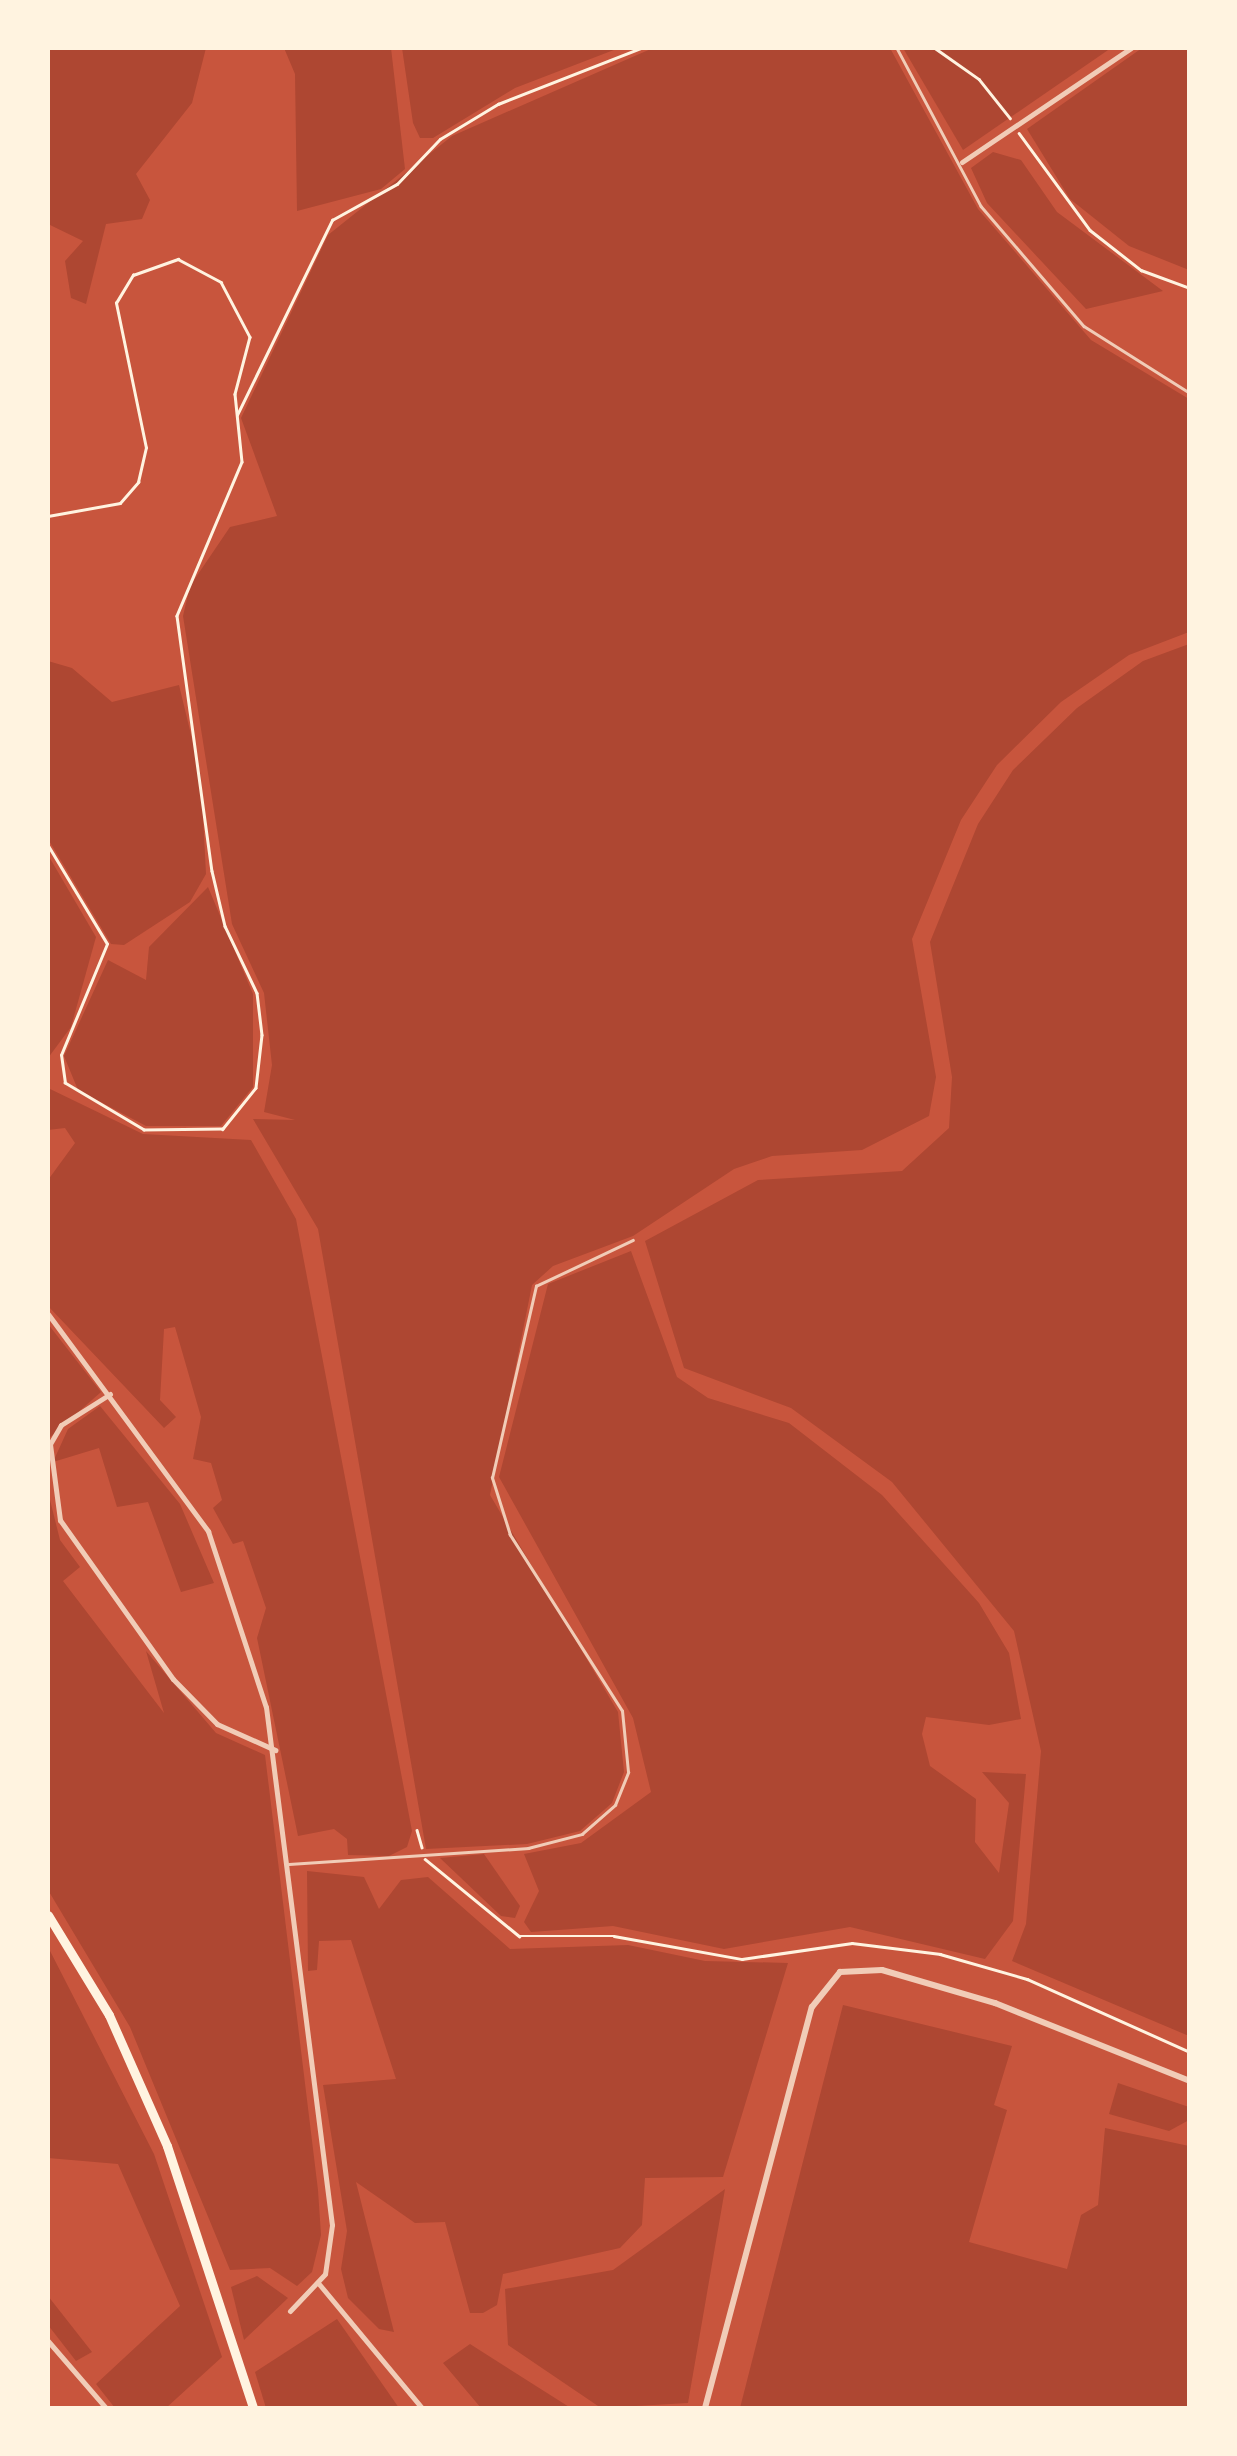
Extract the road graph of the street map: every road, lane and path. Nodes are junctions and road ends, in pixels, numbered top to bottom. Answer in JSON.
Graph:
{"nodes":[{"id":1,"x":641,"y":48,"type":"edge"},
{"id":2,"x":898,"y":48,"type":"edge"},
{"id":3,"x":935,"y":48,"type":"edge"},
{"id":4,"x":1131,"y":48,"type":"edge"},
{"id":5,"x":1014,"y":125,"type":"junction"},
{"id":6,"x":962,"y":162,"type":"junction"},
{"id":7,"x":1190,"y":288,"type":"edge"},
{"id":8,"x":1190,"y":393,"type":"edge"},
{"id":9,"x":236,"y":416,"type":"junction"},
{"id":10,"x":48,"y":516,"type":"edge"},
{"id":11,"x":48,"y":846,"type":"edge"},
{"id":12,"x":633,"y":1240,"type":"dead end"},
{"id":13,"x":48,"y":1314,"type":"edge"},
{"id":14,"x":110,"y":1394,"type":"junction"},
{"id":15,"x":274,"y":1750,"type":"junction"},
{"id":16,"x":417,"y":1830,"type":"dead end"},
{"id":17,"x":423,"y":1853,"type":"junction"},
{"id":18,"x":289,"y":1864,"type":"junction"},
{"id":19,"x":48,"y":1915,"type":"edge"},
{"id":20,"x":1190,"y":2052,"type":"edge"},
{"id":21,"x":1190,"y":2081,"type":"edge"},
{"id":22,"x":319,"y":2284,"type":"junction"},
{"id":23,"x":290,"y":2311,"type":"dead end"},
{"id":24,"x":48,"y":2341,"type":"edge"},
{"id":25,"x":106,"y":2408,"type":"edge"},
{"id":26,"x":253,"y":2408,"type":"edge"},
{"id":27,"x":422,"y":2408,"type":"edge"},
{"id":28,"x":705,"y":2408,"type":"edge"}],
"edges":[{"from":1,"to":9,"type":"path"},
{"from":2,"to":6,"type":"lane"},
{"from":3,"to":5,"type":"path"},
{"from":4,"to":5,"type":"street"},
{"from":5,"to":6,"type":"street"},
{"from":5,"to":7,"type":"path"},
{"from":6,"to":8,"type":"lane"},
{"from":9,"to":10,"type":"path"},
{"from":9,"to":11,"type":"path"},
{"from":12,"to":17,"type":"lane"},
{"from":13,"to":14,"type":"street"},
{"from":14,"to":15,"type":"street"},
{"from":14,"to":15,"type":"street"},
{"from":15,"to":18,"type":"street"},
{"from":16,"to":17,"type":"path"},
{"from":17,"to":18,"type":"lane"},
{"from":17,"to":20,"type":"path"},
{"from":18,"to":22,"type":"street"},
{"from":19,"to":26,"type":"highway"},
{"from":21,"to":28,"type":"street"},
{"from":22,"to":23,"type":"street"},
{"from":22,"to":27,"type":"street"},
{"from":24,"to":25,"type":"street"}]}
